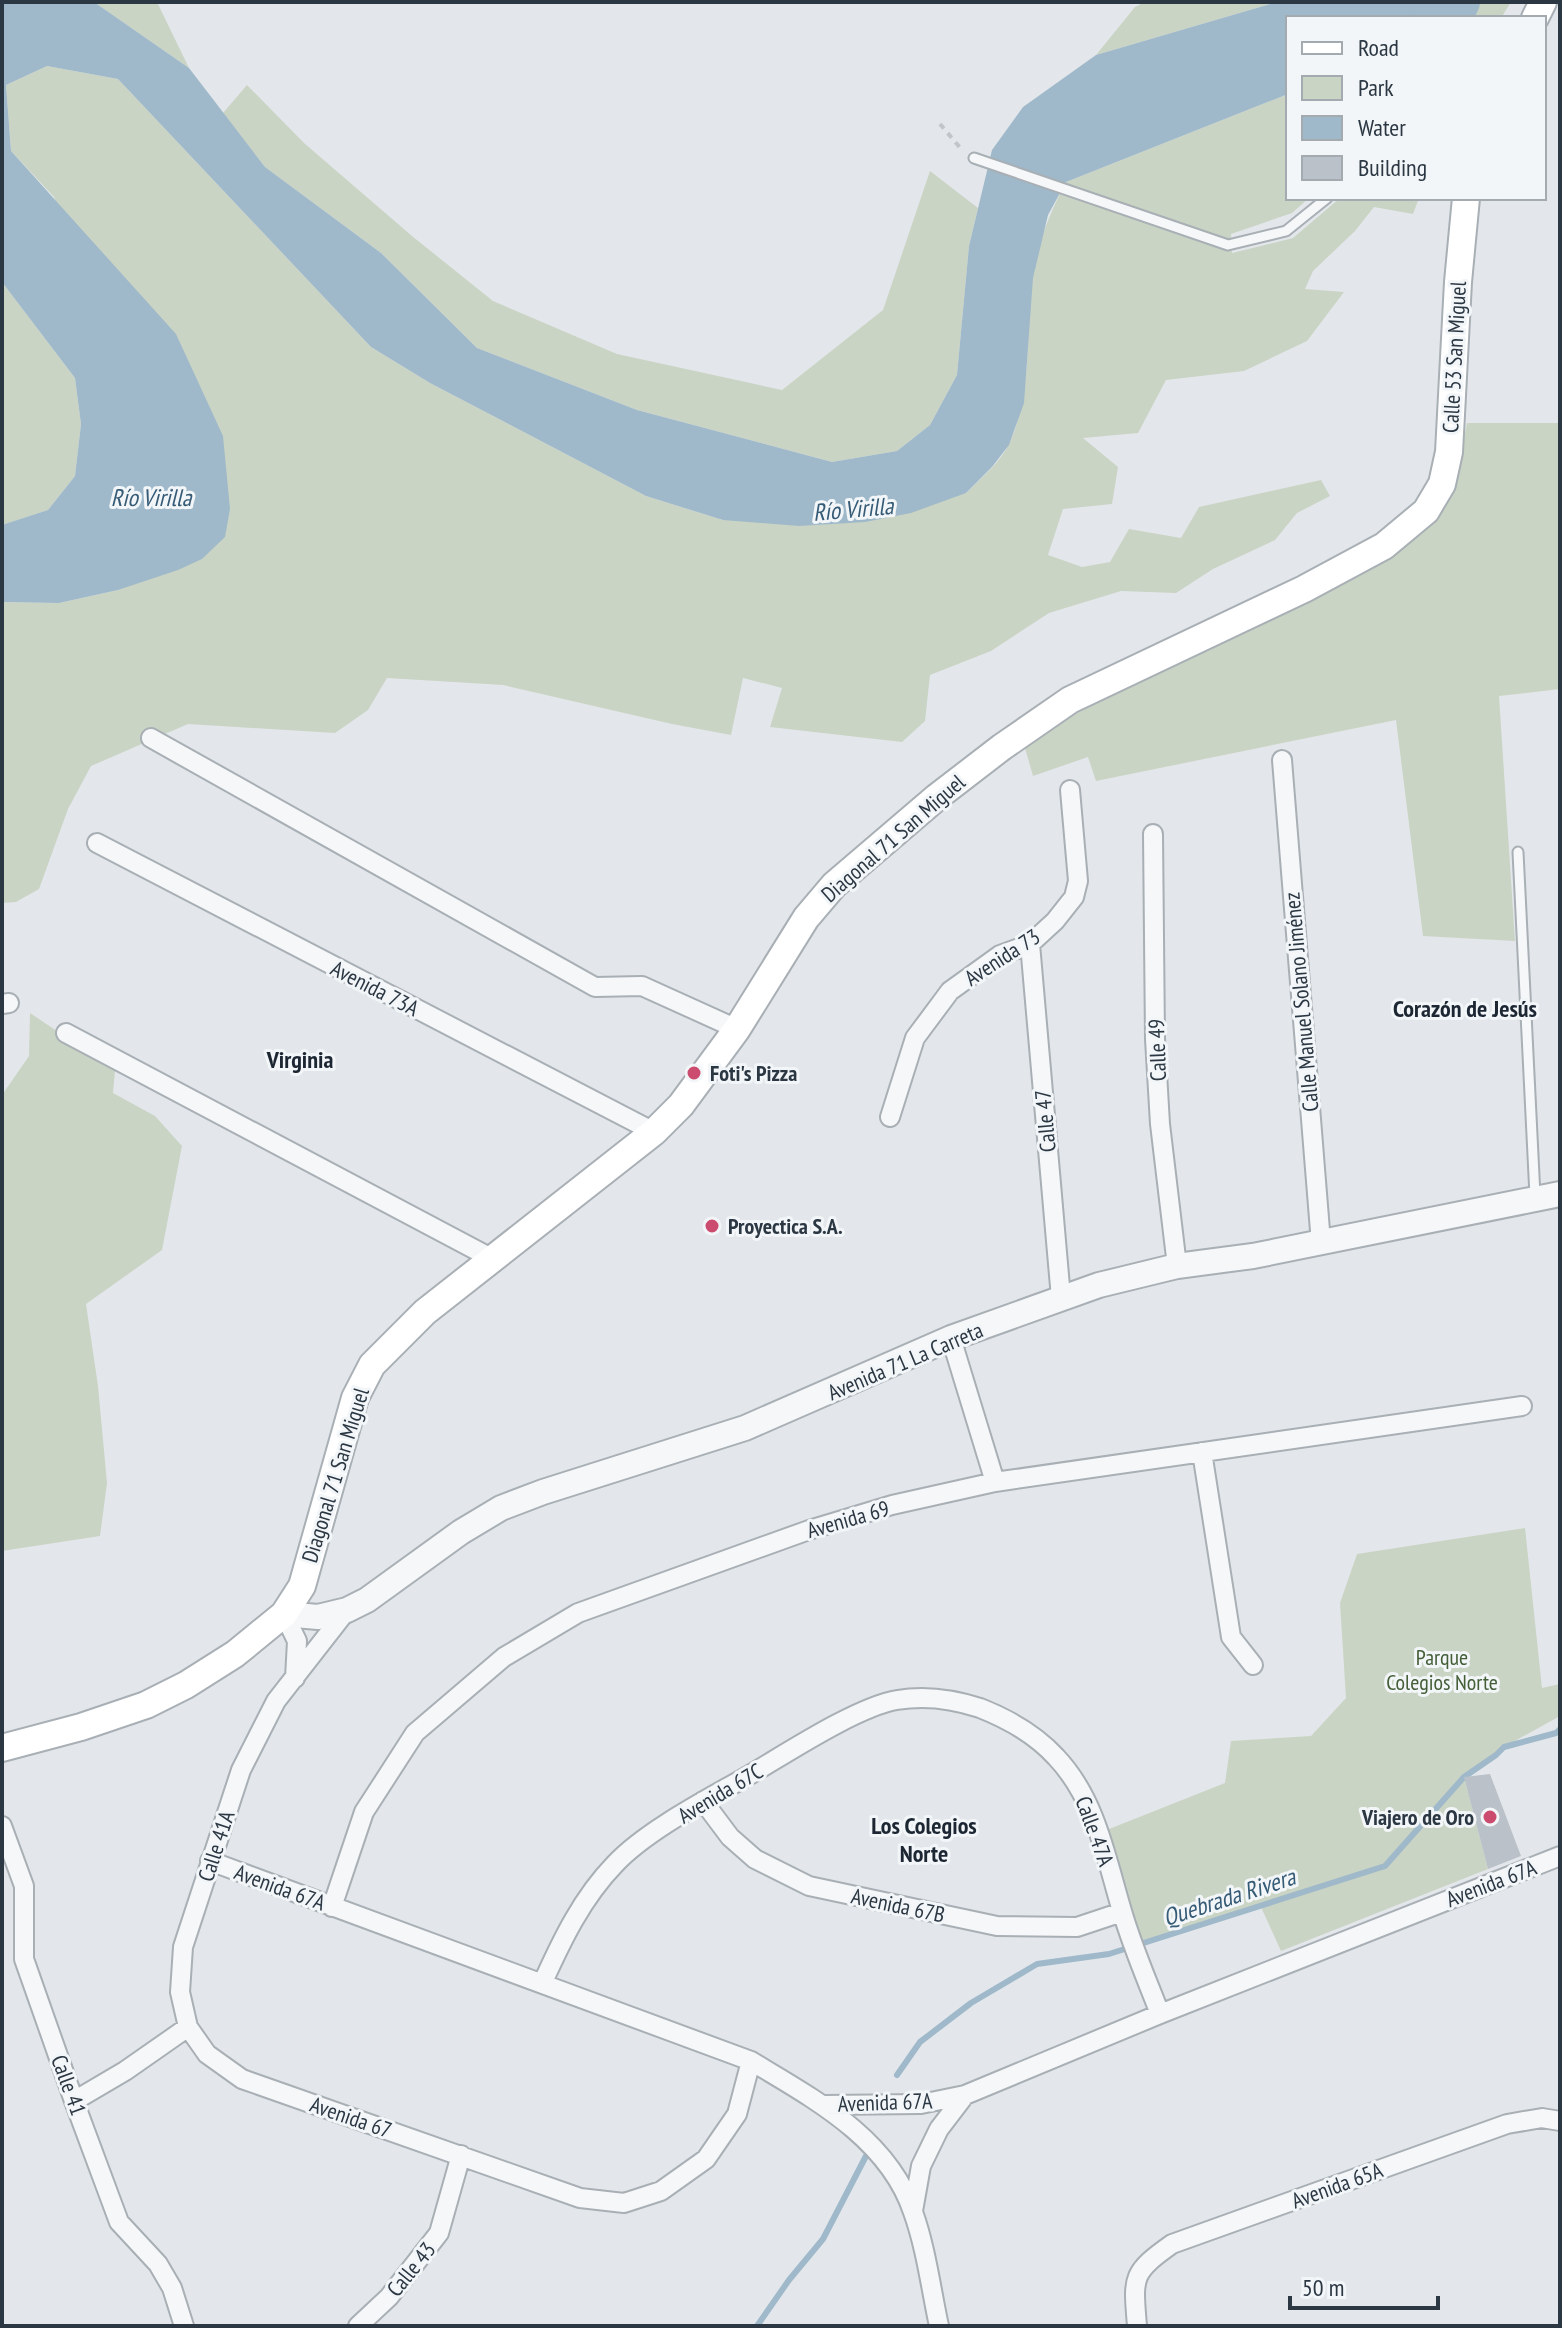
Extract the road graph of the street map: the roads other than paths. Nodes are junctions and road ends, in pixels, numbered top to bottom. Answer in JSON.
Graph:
{"nodes":[{"id":1,"x":978,"y":160,"type":"road end"},
{"id":2,"x":1325,"y":200,"type":"edge"},
{"id":3,"x":1466,"y":200,"type":"edge"},
{"id":4,"x":1426,"y":511,"type":"joint"},
{"id":5,"x":151,"y":738,"type":"dead end"},
{"id":6,"x":1282,"y":760,"type":"dead end"},
{"id":7,"x":1070,"y":790,"type":"dead end"},
{"id":8,"x":1153,"y":834,"type":"dead end"},
{"id":9,"x":97,"y":843,"type":"dead end"},
{"id":10,"x":1518,"y":852,"type":"dead end"},
{"id":11,"x":1030,"y":944,"type":"junction"},
{"id":12,"x":737,"y":1029,"type":"junction"},
{"id":13,"x":66,"y":1033,"type":"dead end"},
{"id":14,"x":890,"y":1117,"type":"dead end"},
{"id":15,"x":654,"y":1132,"type":"junction"},
{"id":16,"x":1560,"y":1194,"type":"edge"},
{"id":17,"x":1535,"y":1199,"type":"junction"},
{"id":18,"x":1321,"y":1243,"type":"junction"},
{"id":19,"x":491,"y":1258,"type":"junction"},
{"id":20,"x":1177,"y":1266,"type":"junction"},
{"id":21,"x":1061,"y":1298,"type":"junction"},
{"id":22,"x":951,"y":1338,"type":"junction"},
{"id":23,"x":1522,"y":1406,"type":"dead end"},
{"id":24,"x":1202,"y":1452,"type":"junction"},
{"id":25,"x":995,"y":1482,"type":"junction"},
{"id":26,"x":347,"y":1610,"type":"junction"},
{"id":27,"x":284,"y":1614,"type":"junction"},
{"id":28,"x":1253,"y":1665,"type":"dead end"},
{"id":29,"x":295,"y":1678,"type":"junction"},
{"id":30,"x":963,"y":1702,"type":"joint"},
{"id":31,"x":2,"y":1748,"type":"edge"},
{"id":32,"x":703,"y":1801,"type":"junction"},
{"id":33,"x":2,"y":1826,"type":"edge"},
{"id":34,"x":1560,"y":1856,"type":"edge"},
{"id":35,"x":210,"y":1861,"type":"junction"},
{"id":36,"x":332,"y":1907,"type":"junction"},
{"id":37,"x":1122,"y":1912,"type":"junction"},
{"id":38,"x":543,"y":1982,"type":"junction"},
{"id":39,"x":1160,"y":2014,"type":"junction"},
{"id":40,"x":188,"y":2027,"type":"junction"},
{"id":41,"x":751,"y":2061,"type":"junction"},
{"id":42,"x":965,"y":2095,"type":"junction"},
{"id":43,"x":74,"y":2101,"type":"junction"},
{"id":44,"x":825,"y":2105,"type":"junction"},
{"id":45,"x":1560,"y":2121,"type":"edge"},
{"id":46,"x":461,"y":2155,"type":"junction"},
{"id":47,"x":913,"y":2211,"type":"junction"},
{"id":48,"x":184,"y":2326,"type":"edge"},
{"id":49,"x":358,"y":2326,"type":"edge"},
{"id":50,"x":939,"y":2326,"type":"edge"},
{"id":51,"x":1137,"y":2326,"type":"edge"}],
"edges":[{"from":1,"to":2,"type":"lane"},
{"from":3,"to":4,"type":"main road","name":"Calle 53 San Miguel"},
{"from":4,"to":12,"type":"main road","name":"Diagonal 71 San Miguel"},
{"from":5,"to":12,"type":"street"},
{"from":6,"to":18,"type":"street","name":"Calle Manuel Solano Jiménez"},
{"from":7,"to":11,"type":"street","name":"Avenida 73"},
{"from":8,"to":20,"type":"street","name":"Calle 49"},
{"from":9,"to":15,"type":"street","name":"Avenida 73A"},
{"from":10,"to":17,"type":"lane"},
{"from":11,"to":14,"type":"street","name":"Avenida 73"},
{"from":11,"to":21,"type":"street","name":"Calle 47"},
{"from":12,"to":15,"type":"main road","name":"Diagonal 71 San Miguel"},
{"from":13,"to":19,"type":"street"},
{"from":15,"to":19,"type":"main road","name":"Diagonal 71 San Miguel"},
{"from":16,"to":17,"type":"street","name":"Avenida 71 La Carreta"},
{"from":17,"to":18,"type":"street","name":"Avenida 71 La Carreta"},
{"from":18,"to":20,"type":"street","name":"Avenida 71 La Carreta"},
{"from":19,"to":27,"type":"main road","name":"Diagonal 71 San Miguel"},
{"from":20,"to":21,"type":"street","name":"Avenida 71 La Carreta"},
{"from":21,"to":22,"type":"street","name":"Avenida 71 La Carreta"},
{"from":22,"to":25,"type":"street"},
{"from":22,"to":26,"type":"street","name":"Avenida 71 La Carreta"},
{"from":23,"to":24,"type":"street","name":"Avenida 69"},
{"from":24,"to":25,"type":"street","name":"Avenida 69"},
{"from":24,"to":28,"type":"street"},
{"from":25,"to":36,"type":"street","name":"Avenida 69"},
{"from":26,"to":27,"type":"street","name":"Avenida 71 La Carreta"},
{"from":26,"to":29,"type":"street","name":"Calle 41A"},
{"from":27,"to":29,"type":"street"},
{"from":27,"to":31,"type":"main road"},
{"from":29,"to":35,"type":"street","name":"Calle 41A"},
{"from":30,"to":32,"type":"street","name":"Avenida 67C"},
{"from":30,"to":37,"type":"street","name":"Calle 47A"},
{"from":32,"to":37,"type":"street","name":"Avenida 67B"},
{"from":32,"to":38,"type":"street","name":"Avenida 67C"},
{"from":33,"to":43,"type":"street","name":"Calle 41"},
{"from":34,"to":39,"type":"street","name":"Avenida 67A"},
{"from":35,"to":36,"type":"street","name":"Avenida 67A"},
{"from":35,"to":40,"type":"street","name":"Calle 41A"},
{"from":36,"to":38,"type":"street","name":"Avenida 67A"},
{"from":37,"to":39,"type":"street","name":"Calle 47A"},
{"from":38,"to":41,"type":"street","name":"Avenida 67A"},
{"from":39,"to":42,"type":"street","name":"Avenida 67A"},
{"from":40,"to":43,"type":"street"},
{"from":40,"to":46,"type":"street","name":"Avenida 67"},
{"from":41,"to":44,"type":"street","name":"Avenida 67A"},
{"from":41,"to":46,"type":"street","name":"Avenida 67"},
{"from":42,"to":44,"type":"street","name":"Avenida 67A"},
{"from":42,"to":47,"type":"street"},
{"from":43,"to":48,"type":"street","name":"Calle 41"},
{"from":44,"to":47,"type":"street"},
{"from":45,"to":51,"type":"street","name":"Avenida 65A"},
{"from":46,"to":49,"type":"street","name":"Calle 43"},
{"from":47,"to":50,"type":"street"}]}
